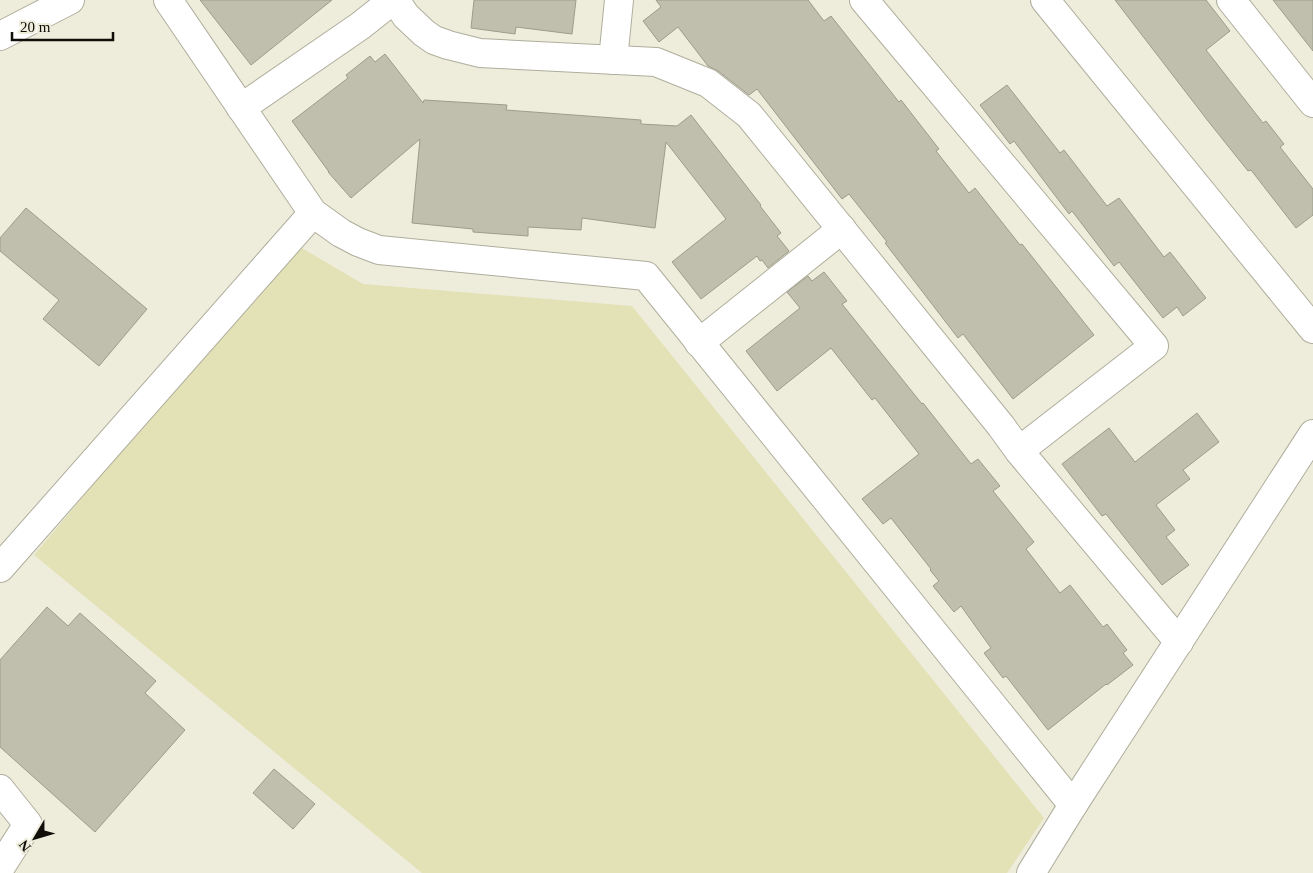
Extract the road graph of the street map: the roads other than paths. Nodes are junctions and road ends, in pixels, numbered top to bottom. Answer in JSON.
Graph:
{"nodes":[{"id":1,"x":70,"y":0,"type":"edge"},
{"id":2,"x":168,"y":0,"type":"edge"},
{"id":3,"x":394,"y":0,"type":"edge"},
{"id":4,"x":619,"y":0,"type":"edge"},
{"id":5,"x":864,"y":0,"type":"edge"},
{"id":6,"x":1046,"y":0,"type":"edge"},
{"id":7,"x":1231,"y":0,"type":"edge"},
{"id":8,"x":0,"y":36,"type":"edge"},
{"id":9,"x":613,"y":60,"type":"junction"},
{"id":10,"x":1313,"y":103,"type":"edge"},
{"id":11,"x":241,"y":108,"type":"junction"},
{"id":12,"x":313,"y":213,"type":"junction"},
{"id":13,"x":842,"y":229,"type":"junction"},
{"id":14,"x":1313,"y":329,"type":"edge"},
{"id":15,"x":699,"y":343,"type":"junction"},
{"id":16,"x":1313,"y":434,"type":"edge"},
{"id":17,"x":1019,"y":451,"type":"junction"},
{"id":18,"x":0,"y":568,"type":"edge"},
{"id":19,"x":1179,"y":642,"type":"junction"},
{"id":20,"x":0,"y":789,"type":"edge"},
{"id":21,"x":1073,"y":805,"type":"junction"},
{"id":22,"x":0,"y":868,"type":"edge"},
{"id":23,"x":1031,"y":873,"type":"edge"}],
"edges":[{"from":1,"to":8,"type":"street"},
{"from":2,"to":11,"type":"street"},
{"from":3,"to":9,"type":"street"},
{"from":3,"to":11,"type":"street"},
{"from":4,"to":9,"type":"street"},
{"from":5,"to":17,"type":"street"},
{"from":6,"to":14,"type":"street"},
{"from":7,"to":10,"type":"street"},
{"from":9,"to":13,"type":"street"},
{"from":11,"to":12,"type":"street"},
{"from":12,"to":15,"type":"street"},
{"from":12,"to":18,"type":"street"},
{"from":13,"to":15,"type":"street"},
{"from":13,"to":17,"type":"street"},
{"from":15,"to":21,"type":"street"},
{"from":16,"to":19,"type":"street"},
{"from":17,"to":19,"type":"street"},
{"from":19,"to":21,"type":"street"},
{"from":20,"to":22,"type":"street"},
{"from":21,"to":23,"type":"street"}]}
